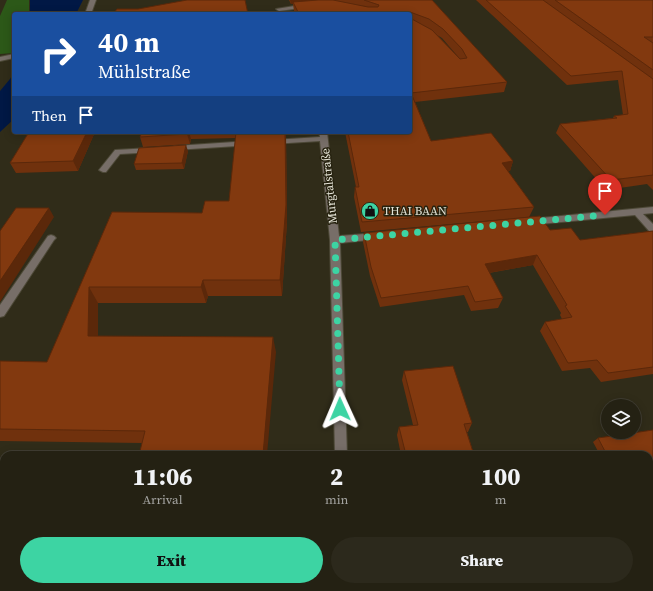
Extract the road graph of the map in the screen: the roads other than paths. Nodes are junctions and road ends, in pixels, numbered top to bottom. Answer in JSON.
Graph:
{"nodes":[{"id":1,"x":93,"y":0,"type":"edge"},
{"id":2,"x":314,"y":6,"type":"edge"},
{"id":3,"x":279,"y":9,"type":"edge"},
{"id":4,"x":89,"y":12,"type":"edge"},
{"id":5,"x":12,"y":56,"type":"edge"},
{"id":6,"x":0,"y":59,"type":"edge"},
{"id":7,"x":324,"y":135,"type":"edge"},
{"id":8,"x":103,"y":170,"type":"dead end"},
{"id":9,"x":653,"y":210,"type":"edge"},
{"id":10,"x":637,"y":212,"type":"junction"},
{"id":11,"x":518,"y":223,"type":"edge"},
{"id":12,"x":653,"y":230,"type":"edge"},
{"id":13,"x":383,"y":236,"type":"edge"},
{"id":14,"x":51,"y":238,"type":"dead end"},
{"id":15,"x":335,"y":240,"type":"junction"},
{"id":16,"x":0,"y":313,"type":"edge"},
{"id":17,"x":341,"y":451,"type":"edge"}],
"edges":[{"from":1,"to":4,"type":"street"},
{"from":2,"to":3,"type":"street"},
{"from":5,"to":6,"type":"street"},
{"from":7,"to":8,"type":"street"},
{"from":7,"to":15,"type":"street","name":"Murgtalstraße"},
{"from":9,"to":10,"type":"street"},
{"from":10,"to":11,"type":"street"},
{"from":10,"to":12,"type":"street"},
{"from":13,"to":15,"type":"street"},
{"from":14,"to":16,"type":"street"},
{"from":15,"to":17,"type":"street","name":"Murgtalstraße"}]}
